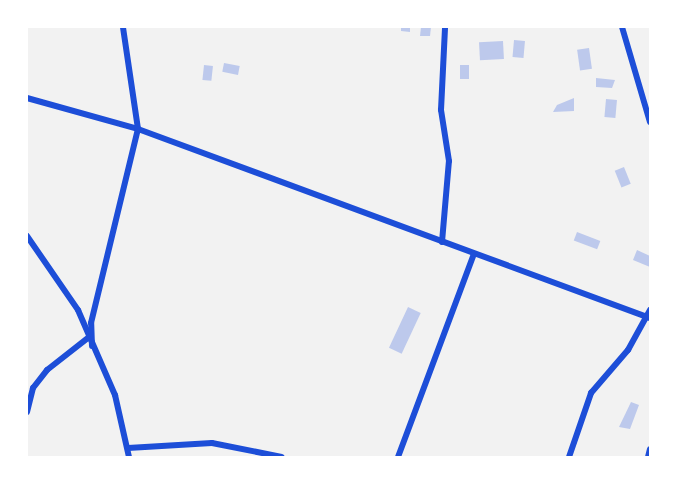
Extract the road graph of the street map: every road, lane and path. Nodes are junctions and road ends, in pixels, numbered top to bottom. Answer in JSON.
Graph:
{"nodes":[{"id":1,"x":123,"y":27,"type":"edge"},
{"id":2,"x":445,"y":27,"type":"edge"},
{"id":3,"x":622,"y":27,"type":"edge"},
{"id":4,"x":27,"y":98,"type":"edge"},
{"id":5,"x":650,"y":122,"type":"edge"},
{"id":6,"x":138,"y":129,"type":"junction"},
{"id":7,"x":27,"y":236,"type":"edge"},
{"id":8,"x":442,"y":242,"type":"junction"},
{"id":9,"x":474,"y":254,"type":"junction"},
{"id":10,"x":649,"y":315,"type":"edge"},
{"id":11,"x":88,"y":338,"type":"junction"},
{"id":12,"x":92,"y":346,"type":"junction"},
{"id":13,"x":30,"y":388,"type":"edge"},
{"id":14,"x":27,"y":412,"type":"edge"},
{"id":15,"x":128,"y":448,"type":"junction"},
{"id":16,"x":650,"y":449,"type":"edge"},
{"id":17,"x":129,"y":457,"type":"edge"},
{"id":18,"x":282,"y":457,"type":"edge"},
{"id":19,"x":398,"y":457,"type":"edge"},
{"id":20,"x":569,"y":457,"type":"edge"},
{"id":21,"x":648,"y":457,"type":"edge"}],
"edges":[{"from":1,"to":6,"type":"street"},
{"from":2,"to":8,"type":"street"},
{"from":3,"to":5,"type":"street"},
{"from":4,"to":6,"type":"street"},
{"from":6,"to":8,"type":"street"},
{"from":6,"to":12,"type":"street"},
{"from":7,"to":11,"type":"street"},
{"from":8,"to":9,"type":"street"},
{"from":9,"to":10,"type":"street"},
{"from":9,"to":19,"type":"street"},
{"from":10,"to":20,"type":"street"},
{"from":11,"to":12,"type":"street"},
{"from":11,"to":13,"type":"street"},
{"from":12,"to":15,"type":"street"},
{"from":13,"to":14,"type":"street"},
{"from":15,"to":17,"type":"street"},
{"from":15,"to":18,"type":"street"},
{"from":16,"to":21,"type":"street"}]}
